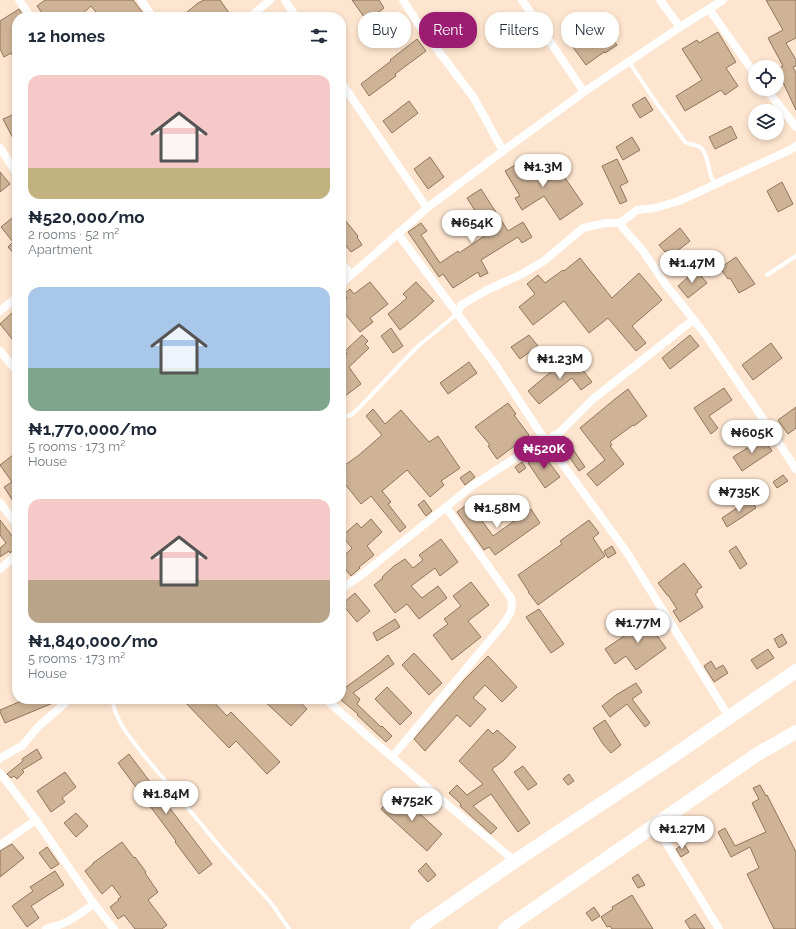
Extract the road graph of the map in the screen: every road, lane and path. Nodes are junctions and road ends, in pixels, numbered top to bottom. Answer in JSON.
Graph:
{"nodes":[{"id":1,"x":19,"y":0,"type":"edge"},
{"id":2,"x":141,"y":0,"type":"edge"},
{"id":3,"x":270,"y":0,"type":"edge"},
{"id":4,"x":285,"y":0,"type":"edge"},
{"id":5,"x":403,"y":0,"type":"edge"},
{"id":6,"x":522,"y":0,"type":"edge"},
{"id":7,"x":660,"y":0,"type":"edge"},
{"id":8,"x":723,"y":0,"type":"edge"},
{"id":9,"x":709,"y":9,"type":"junction"},
{"id":10,"x":27,"y":12,"type":"edge"},
{"id":11,"x":149,"y":12,"type":"edge"},
{"id":12,"x":256,"y":12,"type":"edge"},
{"id":13,"x":293,"y":12,"type":"edge"},
{"id":14,"x":680,"y":27,"type":"junction"},
{"id":15,"x":629,"y":62,"type":"junction"},
{"id":16,"x":748,"y":64,"type":"edge"},
{"id":17,"x":346,"y":89,"type":"edge"},
{"id":18,"x":584,"y":92,"type":"junction"},
{"id":19,"x":771,"y":96,"type":"edge"},
{"id":20,"x":796,"y":128,"type":"edge"},
{"id":21,"x":796,"y":146,"type":"edge"},
{"id":22,"x":0,"y":148,"type":"edge"},
{"id":23,"x":503,"y":151,"type":"junction"},
{"id":24,"x":12,"y":166,"type":"edge"},
{"id":25,"x":716,"y":185,"type":"junction"},
{"id":26,"x":427,"y":208,"type":"junction"},
{"id":27,"x":620,"y":223,"type":"junction"},
{"id":28,"x":398,"y":234,"type":"junction"},
{"id":29,"x":796,"y":256,"type":"edge"},
{"id":30,"x":346,"y":268,"type":"edge"},
{"id":31,"x":351,"y":275,"type":"junction"},
{"id":32,"x":766,"y":275,"type":"dead end"},
{"id":33,"x":346,"y":280,"type":"edge"},
{"id":34,"x":12,"y":301,"type":"edge"},
{"id":35,"x":0,"y":312,"type":"edge"},
{"id":36,"x":458,"y":314,"type":"junction"},
{"id":37,"x":693,"y":320,"type":"junction"},
{"id":38,"x":0,"y":350,"type":"edge"},
{"id":39,"x":12,"y":365,"type":"edge"},
{"id":40,"x":346,"y":416,"type":"edge"},
{"id":41,"x":545,"y":440,"type":"junction"},
{"id":42,"x":796,"y":469,"type":"edge"},
{"id":43,"x":0,"y":503,"type":"edge"},
{"id":44,"x":446,"y":507,"type":"junction"},
{"id":45,"x":12,"y":519,"type":"edge"},
{"id":46,"x":12,"y":558,"type":"edge"},
{"id":47,"x":0,"y":569,"type":"edge"},
{"id":48,"x":346,"y":586,"type":"edge"},
{"id":49,"x":796,"y":671,"type":"edge"},
{"id":50,"x":64,"y":704,"type":"edge"},
{"id":51,"x":113,"y":704,"type":"edge"},
{"id":52,"x":332,"y":704,"type":"edge"},
{"id":53,"x":729,"y":717,"type":"junction"},
{"id":54,"x":796,"y":732,"type":"edge"},
{"id":55,"x":392,"y":757,"type":"junction"},
{"id":56,"x":0,"y":759,"type":"edge"},
{"id":57,"x":0,"y":773,"type":"edge"},
{"id":58,"x":36,"y":820,"type":"junction"},
{"id":59,"x":655,"y":825,"type":"junction"},
{"id":60,"x":0,"y":845,"type":"edge"},
{"id":61,"x":515,"y":861,"type":"junction"},
{"id":62,"x":94,"y":904,"type":"junction"},
{"id":63,"x":509,"y":928,"type":"edge"},
{"id":64,"x":46,"y":929,"type":"edge"},
{"id":65,"x":114,"y":929,"type":"edge"},
{"id":66,"x":288,"y":929,"type":"edge"},
{"id":67,"x":417,"y":929,"type":"edge"},
{"id":68,"x":720,"y":929,"type":"edge"}],
"edges":[{"from":1,"to":10,"type":"street"},
{"from":2,"to":11,"type":"street"},
{"from":3,"to":12,"type":"street"},
{"from":4,"to":13,"type":"street"},
{"from":5,"to":23,"type":"street"},
{"from":6,"to":18,"type":"street"},
{"from":7,"to":14,"type":"street"},
{"from":8,"to":9,"type":"street"},
{"from":9,"to":14,"type":"street"},
{"from":9,"to":16,"type":"street"},
{"from":14,"to":15,"type":"street"},
{"from":15,"to":18,"type":"street"},
{"from":15,"to":25,"type":"lane"},
{"from":17,"to":26,"type":"street"},
{"from":18,"to":23,"type":"street"},
{"from":19,"to":20,"type":"street"},
{"from":21,"to":25,"type":"street"},
{"from":22,"to":24,"type":"street"},
{"from":23,"to":26,"type":"street"},
{"from":25,"to":27,"type":"street"},
{"from":26,"to":28,"type":"street"},
{"from":27,"to":36,"type":"street"},
{"from":27,"to":37,"type":"street"},
{"from":28,"to":31,"type":"street"},
{"from":28,"to":36,"type":"street"},
{"from":29,"to":32,"type":"lane"},
{"from":30,"to":31,"type":"street"},
{"from":31,"to":33,"type":"street"},
{"from":34,"to":35,"type":"street"},
{"from":36,"to":40,"type":"lane"},
{"from":36,"to":41,"type":"street"},
{"from":37,"to":41,"type":"street"},
{"from":37,"to":42,"type":"street"},
{"from":38,"to":39,"type":"street"},
{"from":41,"to":44,"type":"street"},
{"from":41,"to":53,"type":"street"},
{"from":43,"to":45,"type":"street"},
{"from":44,"to":48,"type":"street"},
{"from":44,"to":55,"type":"street"},
{"from":46,"to":47,"type":"street"},
{"from":49,"to":53,"type":"highway"},
{"from":50,"to":56,"type":"street"},
{"from":51,"to":66,"type":"lane"},
{"from":52,"to":55,"type":"street"},
{"from":53,"to":61,"type":"highway"},
{"from":54,"to":59,"type":"highway"},
{"from":55,"to":61,"type":"street"},
{"from":57,"to":58,"type":"street"},
{"from":58,"to":60,"type":"street"},
{"from":58,"to":62,"type":"street"},
{"from":59,"to":63,"type":"highway"},
{"from":59,"to":68,"type":"street"},
{"from":61,"to":67,"type":"highway"},
{"from":62,"to":64,"type":"street"},
{"from":62,"to":65,"type":"street"}]}
